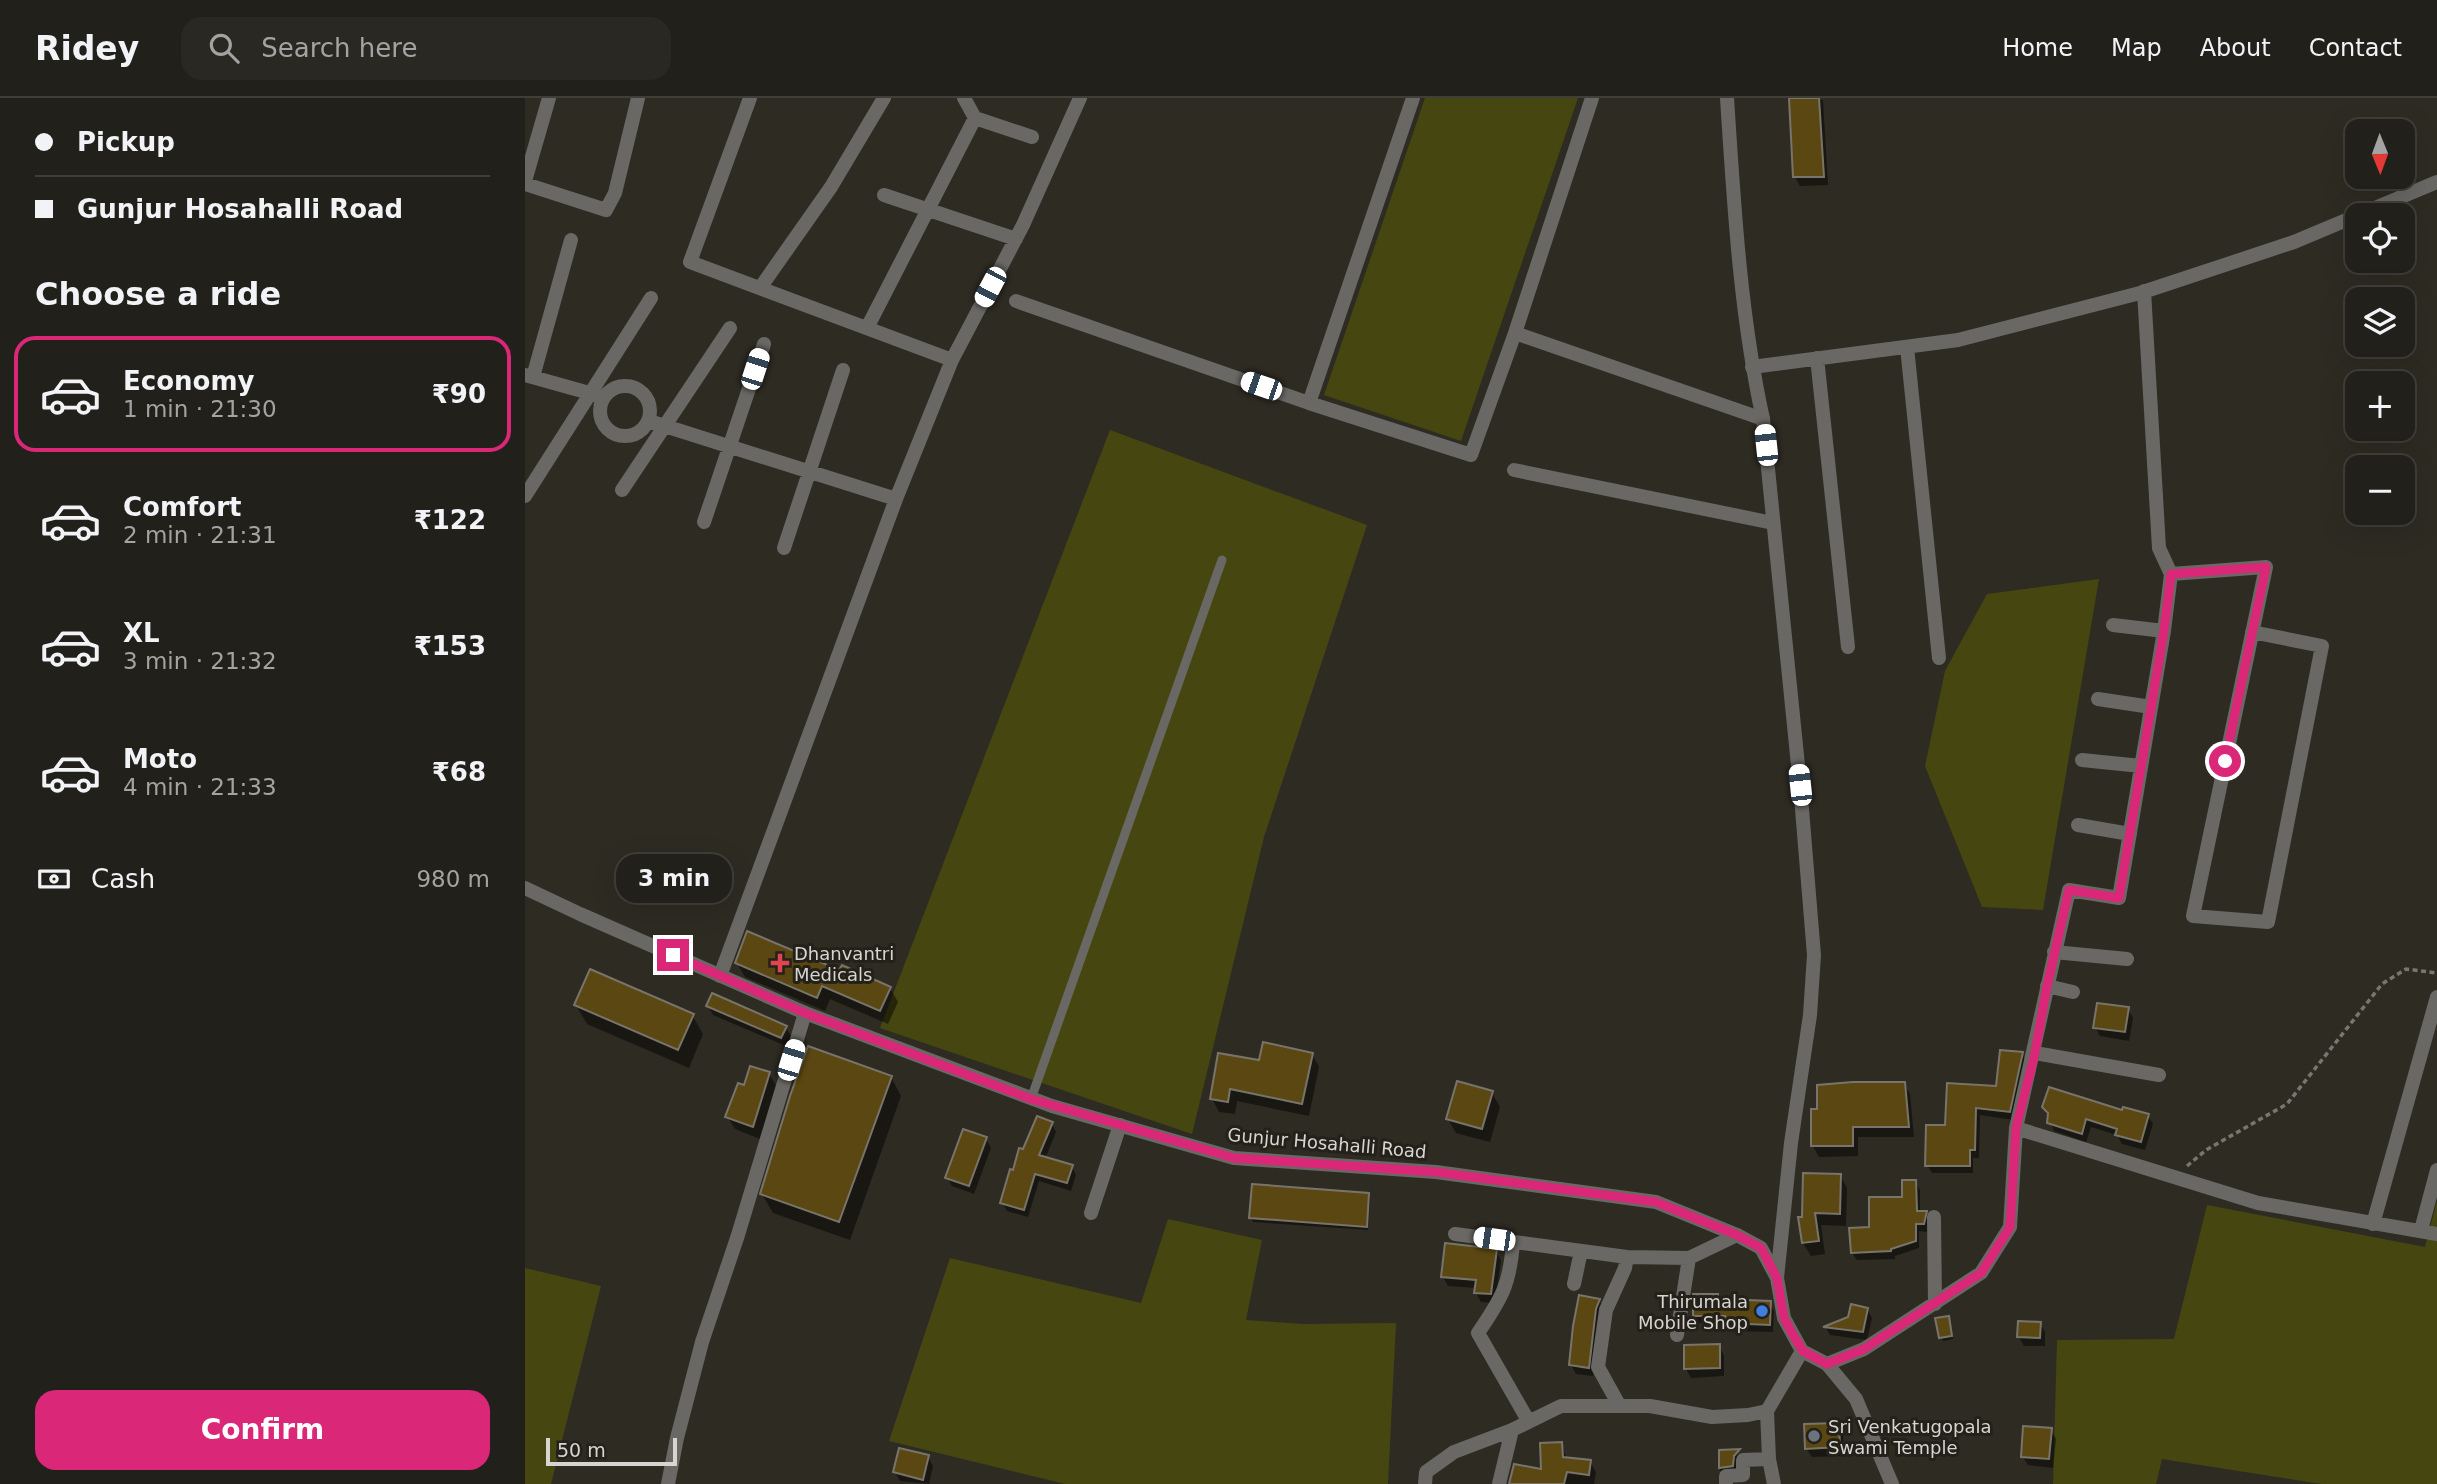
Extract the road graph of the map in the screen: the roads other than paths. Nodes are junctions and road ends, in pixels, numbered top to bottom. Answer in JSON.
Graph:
{"nodes":[{"id":1,"x":549,"y":98,"type":"edge"},
{"id":2,"x":638,"y":98,"type":"edge"},
{"id":3,"x":750,"y":98,"type":"edge"},
{"id":4,"x":884,"y":98,"type":"edge"},
{"id":5,"x":964,"y":98,"type":"edge"},
{"id":6,"x":1080,"y":98,"type":"edge"},
{"id":7,"x":1413,"y":98,"type":"edge"},
{"id":8,"x":1593,"y":98,"type":"edge"},
{"id":9,"x":1727,"y":98,"type":"edge"},
{"id":10,"x":975,"y":118,"type":"junction"},
{"id":11,"x":1032,"y":138,"type":"dead end"},
{"id":12,"x":2437,"y":182,"type":"edge"},
{"id":13,"x":525,"y":183,"type":"edge"},
{"id":14,"x":884,"y":195,"type":"dead end"},
{"id":15,"x":926,"y":209,"type":"junction"},
{"id":16,"x":1016,"y":239,"type":"junction"},
{"id":17,"x":571,"y":240,"type":"dead end"},
{"id":18,"x":760,"y":288,"type":"junction"},
{"id":19,"x":2144,"y":291,"type":"junction"},
{"id":20,"x":651,"y":298,"type":"dead end"},
{"id":21,"x":1016,"y":301,"type":"dead end"},
{"id":22,"x":730,"y":328,"type":"dead end"},
{"id":23,"x":867,"y":328,"type":"junction"},
{"id":24,"x":1515,"y":333,"type":"junction"},
{"id":25,"x":764,"y":344,"type":"dead end"},
{"id":26,"x":1907,"y":347,"type":"junction"},
{"id":27,"x":1817,"y":358,"type":"junction"},
{"id":28,"x":952,"y":360,"type":"junction"},
{"id":29,"x":1752,"y":367,"type":"junction"},
{"id":30,"x":843,"y":370,"type":"dead end"},
{"id":31,"x":529,"y":376,"type":"edge"},
{"id":32,"x":598,"y":395,"type":"junction"},
{"id":33,"x":1310,"y":402,"type":"junction"},
{"id":34,"x":1763,"y":419,"type":"junction"},
{"id":35,"x":649,"y":421,"type":"junction"},
{"id":36,"x":665,"y":425,"type":"junction"},
{"id":37,"x":729,"y":446,"type":"junction"},
{"id":38,"x":1514,"y":470,"type":"dead end"},
{"id":39,"x":810,"y":472,"type":"junction"},
{"id":40,"x":622,"y":490,"type":"dead end"},
{"id":41,"x":525,"y":496,"type":"edge"},
{"id":42,"x":896,"y":499,"type":"junction"},
{"id":43,"x":704,"y":522,"type":"dead end"},
{"id":44,"x":1773,"y":523,"type":"junction"},
{"id":45,"x":784,"y":548,"type":"dead end"},
{"id":46,"x":1222,"y":560,"type":"dead end"},
{"id":47,"x":2171,"y":574,"type":"junction"},
{"id":48,"x":2113,"y":625,"type":"dead end"},
{"id":49,"x":2164,"y":631,"type":"junction"},
{"id":50,"x":2252,"y":632,"type":"junction"},
{"id":51,"x":1848,"y":646,"type":"dead end"},
{"id":52,"x":1939,"y":658,"type":"dead end"},
{"id":53,"x":2098,"y":699,"type":"dead end"},
{"id":54,"x":2151,"y":707,"type":"junction"},
{"id":55,"x":2083,"y":760,"type":"dead end"},
{"id":56,"x":2141,"y":766,"type":"junction"},
{"id":57,"x":2078,"y":825,"type":"dead end"},
{"id":58,"x":2130,"y":834,"type":"junction"},
{"id":59,"x":525,"y":887,"type":"edge"},
{"id":60,"x":2054,"y":952,"type":"junction"},
{"id":61,"x":2127,"y":959,"type":"dead end"},
{"id":62,"x":720,"y":976,"type":"junction"},
{"id":63,"x":2047,"y":986,"type":"junction"},
{"id":64,"x":2073,"y":992,"type":"dead end"},
{"id":65,"x":2437,"y":997,"type":"edge"},
{"id":66,"x":805,"y":1013,"type":"junction"},
{"id":67,"x":2035,"y":1053,"type":"junction"},
{"id":68,"x":2159,"y":1075,"type":"dead end"},
{"id":69,"x":1031,"y":1099,"type":"junction"},
{"id":70,"x":1120,"y":1125,"type":"junction"},
{"id":71,"x":2016,"y":1128,"type":"junction"},
{"id":72,"x":2437,"y":1170,"type":"edge"},
{"id":73,"x":1091,"y":1213,"type":"dead end"},
{"id":74,"x":1934,"y":1217,"type":"dead end"},
{"id":75,"x":2373,"y":1224,"type":"junction"},
{"id":76,"x":2421,"y":1230,"type":"junction"},
{"id":77,"x":1455,"y":1234,"type":"dead end"},
{"id":78,"x":2437,"y":1234,"type":"edge"},
{"id":79,"x":1737,"y":1235,"type":"junction"},
{"id":80,"x":1513,"y":1242,"type":"junction"},
{"id":81,"x":1581,"y":1251,"type":"junction"},
{"id":82,"x":1627,"y":1258,"type":"junction"},
{"id":83,"x":1689,"y":1258,"type":"junction"},
{"id":84,"x":1777,"y":1278,"type":"junction"},
{"id":85,"x":1574,"y":1284,"type":"dead end"},
{"id":86,"x":1935,"y":1304,"type":"junction"},
{"id":87,"x":1678,"y":1335,"type":"dead end"},
{"id":88,"x":1803,"y":1351,"type":"junction"},
{"id":89,"x":1827,"y":1364,"type":"junction"},
{"id":90,"x":1619,"y":1405,"type":"junction"},
{"id":91,"x":1767,"y":1411,"type":"junction"},
{"id":92,"x":1529,"y":1422,"type":"junction"},
{"id":93,"x":1513,"y":1430,"type":"junction"},
{"id":94,"x":1769,"y":1459,"type":"junction"},
{"id":95,"x":668,"y":1484,"type":"edge"},
{"id":96,"x":1425,"y":1484,"type":"edge"},
{"id":97,"x":1499,"y":1484,"type":"edge"},
{"id":98,"x":1726,"y":1484,"type":"edge"},
{"id":99,"x":1774,"y":1484,"type":"edge"},
{"id":100,"x":1892,"y":1484,"type":"edge"}],
"edges":[{"from":1,"to":13,"type":"street"},
{"from":2,"to":13,"type":"street"},
{"from":3,"to":18,"type":"street"},
{"from":4,"to":18,"type":"street"},
{"from":5,"to":10,"type":"street"},
{"from":6,"to":16,"type":"street"},
{"from":7,"to":33,"type":"street"},
{"from":8,"to":24,"type":"street"},
{"from":9,"to":29,"type":"street"},
{"from":10,"to":11,"type":"street"},
{"from":10,"to":15,"type":"street"},
{"from":12,"to":19,"type":"street"},
{"from":14,"to":15,"type":"street"},
{"from":15,"to":16,"type":"street"},
{"from":15,"to":23,"type":"street"},
{"from":16,"to":28,"type":"street"},
{"from":17,"to":31,"type":"street"},
{"from":18,"to":23,"type":"street"},
{"from":19,"to":26,"type":"street"},
{"from":19,"to":47,"type":"street"},
{"from":20,"to":32,"type":"street"},
{"from":21,"to":33,"type":"street"},
{"from":22,"to":36,"type":"street"},
{"from":23,"to":28,"type":"street"},
{"from":24,"to":33,"type":"street"},
{"from":24,"to":34,"type":"street"},
{"from":25,"to":37,"type":"street"},
{"from":26,"to":27,"type":"street"},
{"from":26,"to":52,"type":"street"},
{"from":27,"to":29,"type":"street"},
{"from":27,"to":51,"type":"street"},
{"from":28,"to":42,"type":"street"},
{"from":29,"to":34,"type":"street"},
{"from":30,"to":39,"type":"street"},
{"from":31,"to":32,"type":"street"},
{"from":32,"to":35,"type":"street"},
{"from":32,"to":35,"type":"street"},
{"from":32,"to":41,"type":"street"},
{"from":34,"to":44,"type":"street"},
{"from":35,"to":36,"type":"street"},
{"from":36,"to":37,"type":"street"},
{"from":36,"to":40,"type":"street"},
{"from":37,"to":39,"type":"street"},
{"from":37,"to":43,"type":"street"},
{"from":38,"to":44,"type":"street"},
{"from":39,"to":42,"type":"street"},
{"from":39,"to":45,"type":"street"},
{"from":42,"to":62,"type":"street"},
{"from":44,"to":84,"type":"street"},
{"from":46,"to":69,"type":"lane"},
{"from":47,"to":49,"type":"street"},
{"from":47,"to":50,"type":"street"},
{"from":48,"to":49,"type":"street"},
{"from":49,"to":54,"type":"street"},
{"from":50,"to":50,"type":"street"},
{"from":53,"to":54,"type":"street"},
{"from":54,"to":56,"type":"street"},
{"from":55,"to":56,"type":"street"},
{"from":56,"to":58,"type":"street"},
{"from":57,"to":58,"type":"street"},
{"from":58,"to":60,"type":"street"},
{"from":59,"to":62,"type":"street","name":"Gunjur Hosahalli Road"},
{"from":60,"to":61,"type":"street"},
{"from":60,"to":63,"type":"street"},
{"from":62,"to":66,"type":"street","name":"Gunjur Hosahalli Road"},
{"from":63,"to":64,"type":"street"},
{"from":63,"to":67,"type":"street"},
{"from":65,"to":75,"type":"street"},
{"from":66,"to":69,"type":"street","name":"Gunjur Hosahalli Road"},
{"from":66,"to":95,"type":"street"},
{"from":67,"to":68,"type":"street"},
{"from":67,"to":71,"type":"street"},
{"from":69,"to":70,"type":"street","name":"Gunjur Hosahalli Road"},
{"from":70,"to":73,"type":"street"},
{"from":70,"to":79,"type":"street","name":"Gunjur Hosahalli Road"},
{"from":71,"to":75,"type":"street"},
{"from":71,"to":86,"type":"street"},
{"from":72,"to":76,"type":"street"},
{"from":74,"to":86,"type":"street"},
{"from":75,"to":76,"type":"street"},
{"from":76,"to":78,"type":"street"},
{"from":77,"to":80,"type":"street"},
{"from":79,"to":83,"type":"street"},
{"from":79,"to":84,"type":"street","name":"Gunjur Hosahalli Road"},
{"from":80,"to":81,"type":"street"},
{"from":80,"to":92,"type":"street"},
{"from":81,"to":82,"type":"street"},
{"from":81,"to":85,"type":"street"},
{"from":82,"to":83,"type":"street"},
{"from":82,"to":90,"type":"street"},
{"from":83,"to":87,"type":"street"},
{"from":84,"to":88,"type":"street","name":"Gunjur Hosahalli Road"},
{"from":86,"to":89,"type":"street"},
{"from":88,"to":89,"type":"street"},
{"from":88,"to":91,"type":"street"},
{"from":89,"to":100,"type":"street"},
{"from":90,"to":91,"type":"street"},
{"from":90,"to":92,"type":"street"},
{"from":91,"to":94,"type":"street"},
{"from":92,"to":93,"type":"street"},
{"from":93,"to":96,"type":"street"},
{"from":93,"to":97,"type":"street"},
{"from":94,"to":98,"type":"street"},
{"from":94,"to":99,"type":"street"}]}
